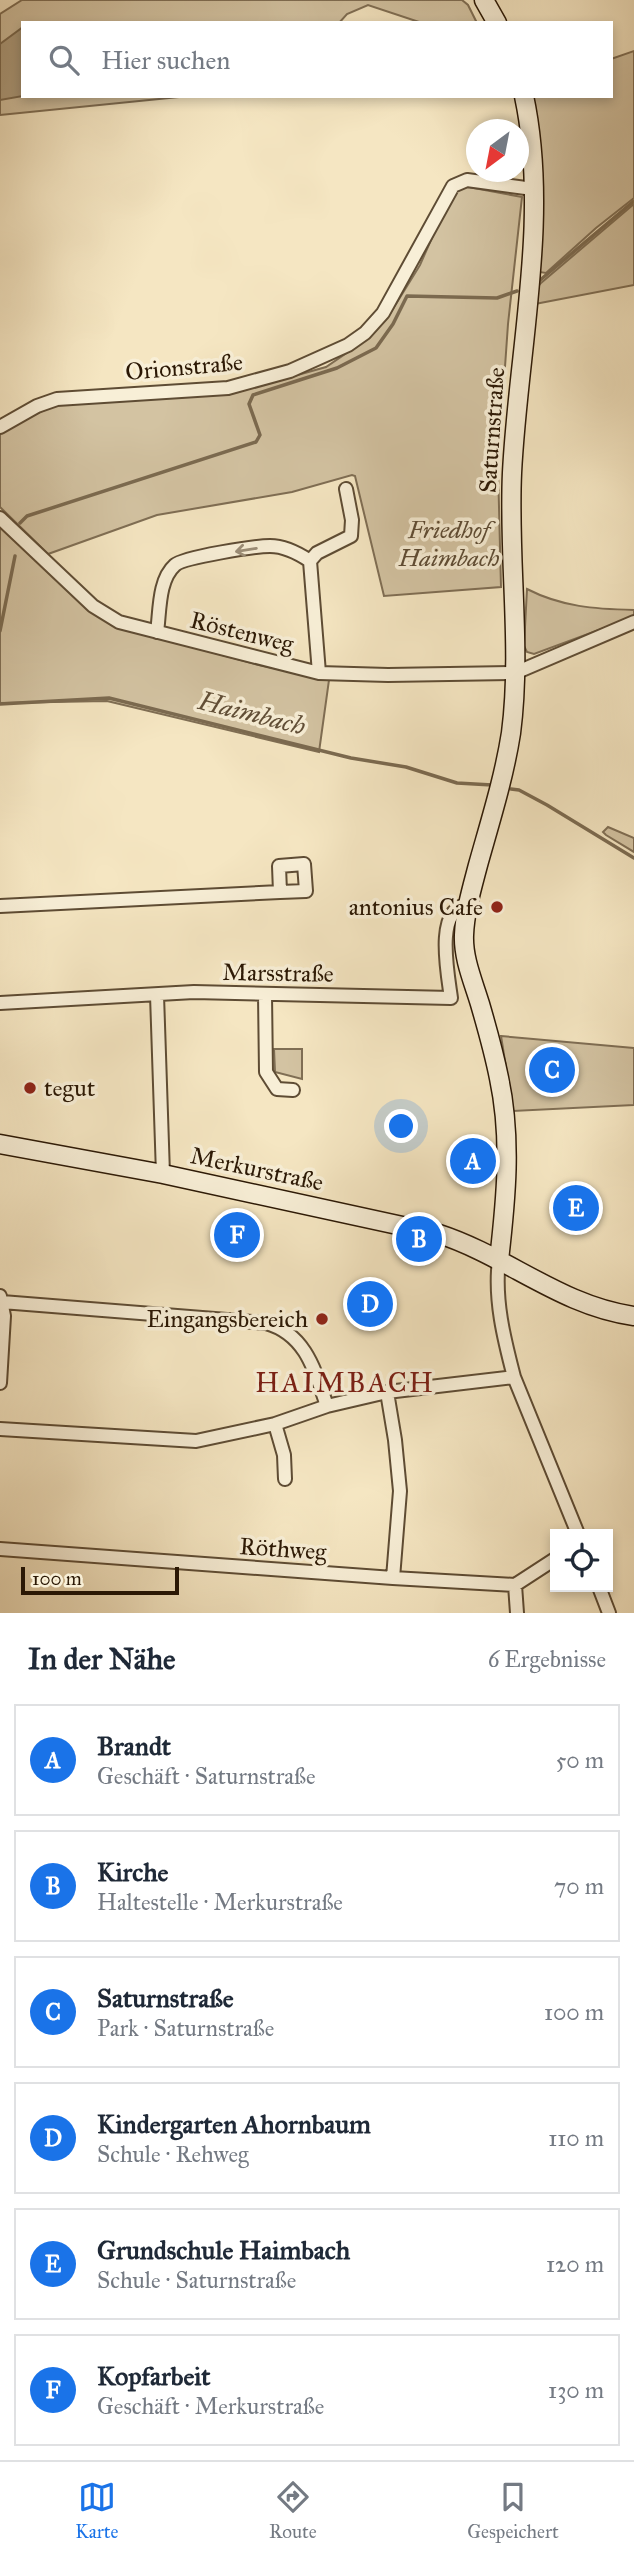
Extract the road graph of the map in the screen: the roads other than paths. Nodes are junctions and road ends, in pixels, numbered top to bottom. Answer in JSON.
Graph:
{"nodes":[{"id":1,"x":484,"y":0,"type":"edge"},
{"id":2,"x":496,"y":21,"type":"edge"},
{"id":3,"x":524,"y":98,"type":"edge"},
{"id":4,"x":534,"y":189,"type":"junction"},
{"id":5,"x":0,"y":427,"type":"edge"},
{"id":6,"x":346,"y":489,"type":"dead end"},
{"id":7,"x":0,"y":518,"type":"edge"},
{"id":8,"x":310,"y":561,"type":"junction"},
{"id":9,"x":634,"y":622,"type":"edge"},
{"id":10,"x":157,"y":632,"type":"junction"},
{"id":11,"x":319,"y":673,"type":"junction"},
{"id":12,"x":515,"y":673,"type":"junction"},
{"id":13,"x":280,"y":892,"type":"dead end"},
{"id":14,"x":468,"y":905,"type":"junction"},
{"id":15,"x":0,"y":906,"type":"edge"},
{"id":16,"x":157,"y":995,"type":"junction"},
{"id":17,"x":265,"y":995,"type":"junction"},
{"id":18,"x":0,"y":1003,"type":"edge"},
{"id":19,"x":293,"y":1090,"type":"dead end"},
{"id":20,"x":0,"y":1144,"type":"edge"},
{"id":21,"x":163,"y":1174,"type":"junction"},
{"id":22,"x":499,"y":1260,"type":"junction"},
{"id":23,"x":1,"y":1299,"type":"edge"},
{"id":24,"x":634,"y":1316,"type":"edge"},
{"id":25,"x":514,"y":1377,"type":"junction"},
{"id":26,"x":0,"y":1383,"type":"edge"},
{"id":27,"x":387,"y":1392,"type":"junction"},
{"id":28,"x":327,"y":1406,"type":"junction"},
{"id":29,"x":275,"y":1424,"type":"junction"},
{"id":30,"x":0,"y":1429,"type":"edge"},
{"id":31,"x":285,"y":1479,"type":"dead end"},
{"id":32,"x":576,"y":1529,"type":"edge"},
{"id":33,"x":0,"y":1549,"type":"edge"},
{"id":34,"x":550,"y":1562,"type":"edge"},
{"id":35,"x":393,"y":1578,"type":"junction"},
{"id":36,"x":515,"y":1585,"type":"junction"},
{"id":37,"x":601,"y":1592,"type":"edge"},
{"id":38,"x":517,"y":1613,"type":"edge"},
{"id":39,"x":609,"y":1613,"type":"edge"}],
"edges":[{"from":1,"to":2,"type":"street"},
{"from":3,"to":4,"type":"street","name":"Saturnstraße"},
{"from":4,"to":5,"type":"street","name":"Orionstraße"},
{"from":4,"to":12,"type":"street","name":"Saturnstraße"},
{"from":6,"to":8,"type":"street"},
{"from":7,"to":10,"type":"street","name":"Röstenweg"},
{"from":8,"to":10,"type":"street","one_way":true},
{"from":8,"to":11,"type":"street"},
{"from":9,"to":12,"type":"street"},
{"from":10,"to":11,"type":"street","name":"Röstenweg"},
{"from":11,"to":12,"type":"street","name":"Röstenweg"},
{"from":12,"to":14,"type":"street","name":"Saturnstraße"},
{"from":13,"to":15,"type":"street"},
{"from":14,"to":17,"type":"street","name":"Marsstraße"},
{"from":14,"to":22,"type":"street","name":"Saturnstraße"},
{"from":16,"to":17,"type":"street","name":"Marsstraße"},
{"from":16,"to":18,"type":"street","name":"Marsstraße"},
{"from":16,"to":21,"type":"street"},
{"from":17,"to":19,"type":"street"},
{"from":20,"to":21,"type":"street","name":"Merkurstraße"},
{"from":21,"to":22,"type":"street","name":"Merkurstraße"},
{"from":22,"to":24,"type":"street","name":"Merkurstraße"},
{"from":22,"to":25,"type":"street"},
{"from":23,"to":26,"type":"street"},
{"from":23,"to":28,"type":"street"},
{"from":25,"to":27,"type":"street"},
{"from":25,"to":32,"type":"street"},
{"from":27,"to":28,"type":"street"},
{"from":27,"to":35,"type":"street"},
{"from":28,"to":29,"type":"street"},
{"from":29,"to":30,"type":"street"},
{"from":29,"to":31,"type":"street"},
{"from":33,"to":35,"type":"street","name":"Röthweg"},
{"from":34,"to":36,"type":"street"},
{"from":35,"to":36,"type":"street","name":"Röthweg"},
{"from":36,"to":38,"type":"street"},
{"from":37,"to":39,"type":"street"}]}
